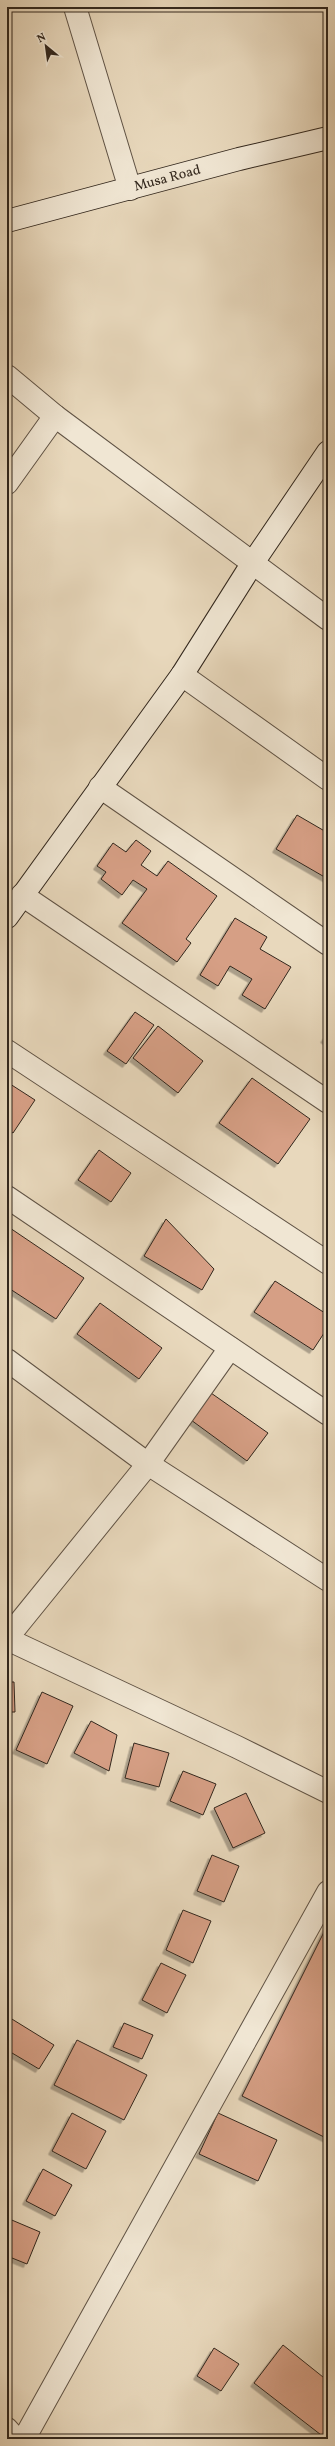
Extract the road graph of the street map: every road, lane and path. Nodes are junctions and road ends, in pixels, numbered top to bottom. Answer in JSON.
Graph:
{"nodes":[{"id":1,"x":75,"y":7,"type":"edge"},
{"id":2,"x":328,"y":138,"type":"edge"},
{"id":3,"x":130,"y":189,"type":"junction"},
{"id":4,"x":7,"y":221,"type":"edge"},
{"id":5,"x":7,"y":376,"type":"edge"},
{"id":6,"x":55,"y":416,"type":"junction"},
{"id":7,"x":327,"y":454,"type":"edge"},
{"id":8,"x":7,"y":483,"type":"edge"},
{"id":9,"x":252,"y":564,"type":"junction"},
{"id":10,"x":328,"y":619,"type":"edge"},
{"id":11,"x":182,"y":675,"type":"junction"},
{"id":12,"x":328,"y":779,"type":"edge"},
{"id":13,"x":100,"y":787,"type":"junction"},
{"id":14,"x":22,"y":894,"type":"junction"},
{"id":15,"x":7,"y":917,"type":"edge"},
{"id":16,"x":328,"y":944,"type":"edge"},
{"id":17,"x":7,"y":1051,"type":"edge"},
{"id":18,"x":328,"y":1102,"type":"edge"},
{"id":19,"x":7,"y":1197,"type":"edge"},
{"id":20,"x":328,"y":1263,"type":"edge"},
{"id":21,"x":230,"y":1348,"type":"junction"},
{"id":22,"x":7,"y":1360,"type":"edge"},
{"id":23,"x":328,"y":1414,"type":"edge"},
{"id":24,"x":148,"y":1464,"type":"junction"},
{"id":25,"x":328,"y":1580,"type":"edge"},
{"id":26,"x":7,"y":1639,"type":"edge"},
{"id":27,"x":328,"y":1792,"type":"edge"},
{"id":28,"x":328,"y":1892,"type":"edge"},
{"id":29,"x":7,"y":2429,"type":"edge"},
{"id":30,"x":16,"y":2439,"type":"edge"},
{"id":31,"x":24,"y":2439,"type":"edge"}],
"edges":[{"from":1,"to":3,"type":"street"},
{"from":2,"to":3,"type":"street","name":"Musa Road"},
{"from":3,"to":4,"type":"street","name":"Musa Road"},
{"from":5,"to":6,"type":"street"},
{"from":6,"to":8,"type":"street"},
{"from":6,"to":9,"type":"street"},
{"from":7,"to":9,"type":"street"},
{"from":9,"to":10,"type":"street"},
{"from":9,"to":11,"type":"street"},
{"from":11,"to":12,"type":"street"},
{"from":11,"to":13,"type":"street"},
{"from":13,"to":14,"type":"street"},
{"from":13,"to":16,"type":"street"},
{"from":14,"to":15,"type":"street"},
{"from":14,"to":18,"type":"street"},
{"from":17,"to":20,"type":"street"},
{"from":19,"to":21,"type":"street"},
{"from":21,"to":23,"type":"street"},
{"from":21,"to":24,"type":"street"},
{"from":22,"to":24,"type":"street"},
{"from":24,"to":25,"type":"street"},
{"from":24,"to":26,"type":"street"},
{"from":26,"to":27,"type":"street"},
{"from":28,"to":31,"type":"street"},
{"from":29,"to":30,"type":"street"}]}
